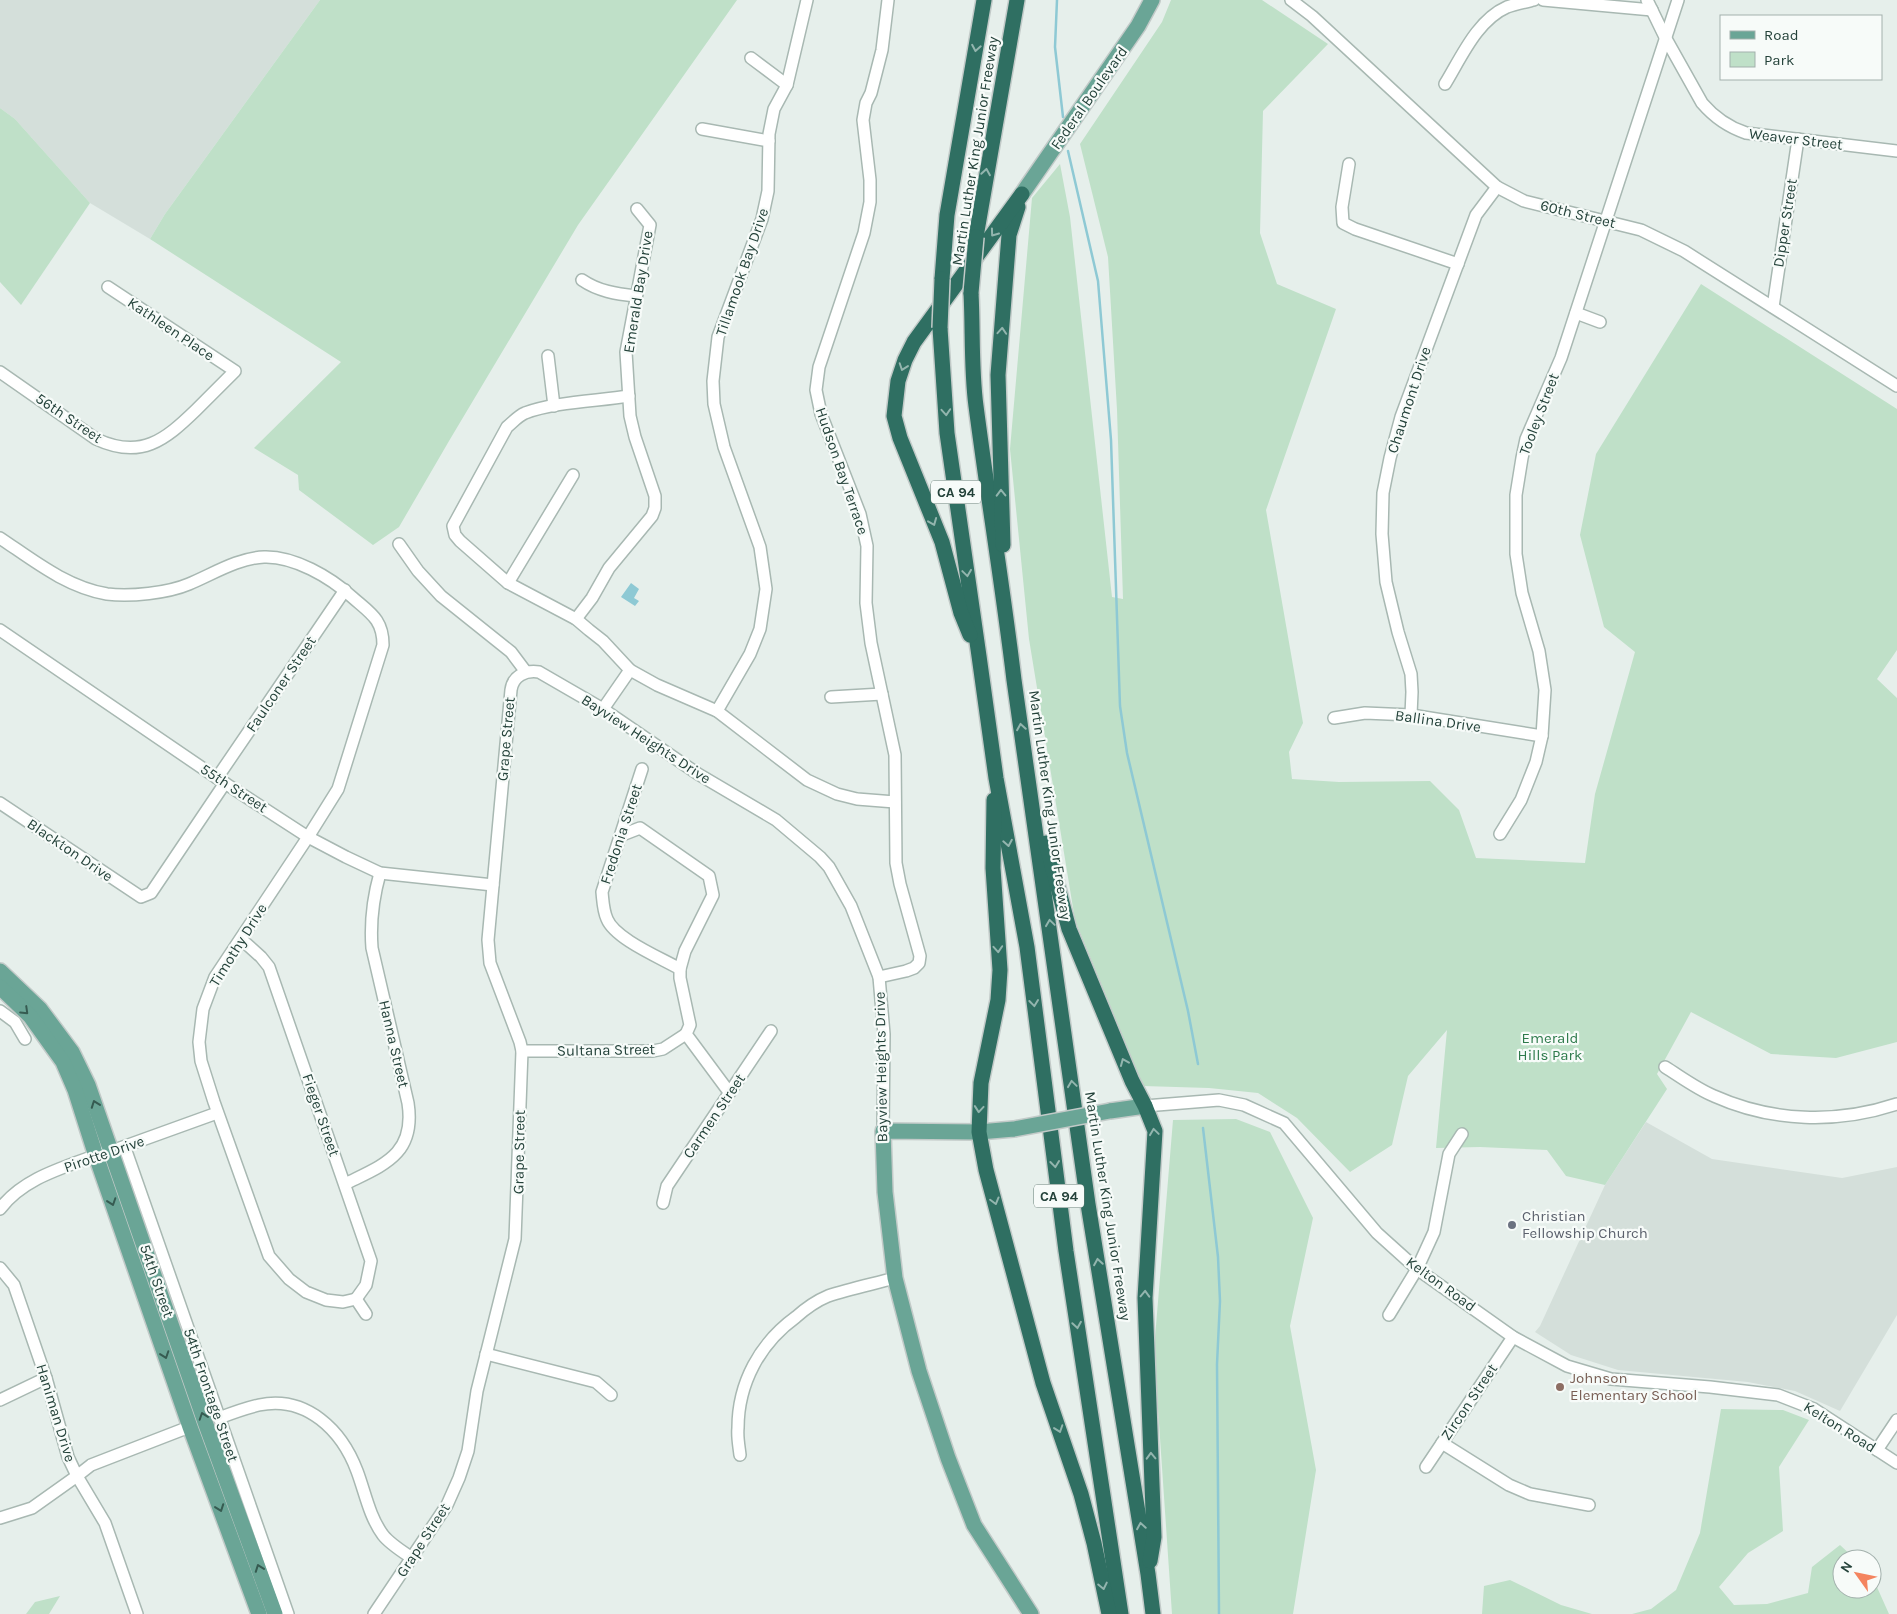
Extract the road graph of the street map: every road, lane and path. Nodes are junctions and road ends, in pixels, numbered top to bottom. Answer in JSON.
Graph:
{"nodes":[{"id":1,"x":808,"y":0,"type":"edge"},
{"id":2,"x":888,"y":0,"type":"edge"},
{"id":3,"x":984,"y":0,"type":"edge"},
{"id":4,"x":1017,"y":0,"type":"edge"},
{"id":5,"x":1152,"y":0,"type":"edge"},
{"id":6,"x":1291,"y":0,"type":"edge"},
{"id":7,"x":1534,"y":0,"type":"edge"},
{"id":8,"x":1544,"y":0,"type":"edge"},
{"id":9,"x":1678,"y":0,"type":"edge"},
{"id":10,"x":1650,"y":5,"type":"edge"},
{"id":11,"x":1665,"y":37,"type":"junction"},
{"id":12,"x":751,"y":58,"type":"dead end"},
{"id":13,"x":1445,"y":84,"type":"dead end"},
{"id":14,"x":787,"y":85,"type":"junction"},
{"id":15,"x":702,"y":129,"type":"dead end"},
{"id":16,"x":1798,"y":140,"type":"junction"},
{"id":17,"x":770,"y":141,"type":"junction"},
{"id":18,"x":1897,"y":152,"type":"edge"},
{"id":19,"x":1348,"y":164,"type":"dead end"},
{"id":20,"x":1497,"y":187,"type":"junction"},
{"id":21,"x":1022,"y":194,"type":"junction"},
{"id":22,"x":637,"y":208,"type":"dead end"},
{"id":23,"x":1606,"y":221,"type":"junction"},
{"id":24,"x":1458,"y":264,"type":"junction"},
{"id":25,"x":582,"y":280,"type":"dead end"},
{"id":26,"x":108,"y":287,"type":"dead end"},
{"id":27,"x":636,"y":296,"type":"junction"},
{"id":28,"x":1773,"y":307,"type":"junction"},
{"id":29,"x":1576,"y":313,"type":"junction"},
{"id":30,"x":1600,"y":322,"type":"dead end"},
{"id":31,"x":548,"y":356,"type":"dead end"},
{"id":32,"x":235,"y":371,"type":"joint"},
{"id":33,"x":0,"y":372,"type":"edge"},
{"id":34,"x":1897,"y":386,"type":"edge"},
{"id":35,"x":629,"y":396,"type":"junction"},
{"id":36,"x":554,"y":406,"type":"junction"},
{"id":37,"x":573,"y":475,"type":"dead end"},
{"id":38,"x":0,"y":538,"type":"edge"},
{"id":39,"x":398,"y":544,"type":"dead end"},
{"id":40,"x":508,"y":583,"type":"junction"},
{"id":41,"x":345,"y":590,"type":"junction"},
{"id":42,"x":1004,"y":594,"type":"junction"},
{"id":43,"x":576,"y":619,"type":"junction"},
{"id":44,"x":0,"y":630,"type":"edge"},
{"id":45,"x":979,"y":656,"type":"junction"},
{"id":46,"x":630,"y":670,"type":"junction"},
{"id":47,"x":526,"y":672,"type":"junction"},
{"id":48,"x":882,"y":694,"type":"junction"},
{"id":49,"x":831,"y":697,"type":"dead end"},
{"id":50,"x":604,"y":709,"type":"junction"},
{"id":51,"x":717,"y":711,"type":"junction"},
{"id":52,"x":1411,"y":715,"type":"junction"},
{"id":53,"x":1334,"y":718,"type":"dead end"},
{"id":54,"x":1542,"y":736,"type":"junction"},
{"id":55,"x":642,"y":769,"type":"dead end"},
{"id":56,"x":1029,"y":775,"type":"junction"},
{"id":57,"x":996,"y":778,"type":"junction"},
{"id":58,"x":221,"y":781,"type":"junction"},
{"id":59,"x":894,"y":802,"type":"junction"},
{"id":60,"x":0,"y":803,"type":"edge"},
{"id":61,"x":1500,"y":834,"type":"dead end"},
{"id":62,"x":622,"y":835,"type":"junction"},
{"id":63,"x":308,"y":837,"type":"junction"},
{"id":64,"x":380,"y":873,"type":"junction"},
{"id":65,"x":493,"y":886,"type":"junction"},
{"id":66,"x":141,"y":898,"type":"joint"},
{"id":67,"x":241,"y":939,"type":"junction"},
{"id":68,"x":680,"y":969,"type":"junction"},
{"id":69,"x":0,"y":971,"type":"edge"},
{"id":70,"x":879,"y":977,"type":"junction"},
{"id":71,"x":0,"y":988,"type":"edge"},
{"id":72,"x":0,"y":1011,"type":"edge"},
{"id":73,"x":771,"y":1031,"type":"dead end"},
{"id":74,"x":686,"y":1034,"type":"junction"},
{"id":75,"x":25,"y":1039,"type":"dead end"},
{"id":76,"x":522,"y":1051,"type":"junction"},
{"id":77,"x":1665,"y":1067,"type":"dead end"},
{"id":78,"x":729,"y":1092,"type":"junction"},
{"id":79,"x":1897,"y":1104,"type":"edge"},
{"id":80,"x":1145,"y":1106,"type":"junction"},
{"id":81,"x":217,"y":1113,"type":"junction"},
{"id":82,"x":883,"y":1131,"type":"junction"},
{"id":83,"x":979,"y":1132,"type":"junction"},
{"id":84,"x":1462,"y":1134,"type":"dead end"},
{"id":85,"x":118,"y":1149,"type":"junction"},
{"id":86,"x":96,"y":1156,"type":"junction"},
{"id":87,"x":345,"y":1184,"type":"junction"},
{"id":88,"x":663,"y":1203,"type":"dead end"},
{"id":89,"x":0,"y":1209,"type":"edge"},
{"id":90,"x":0,"y":1268,"type":"edge"},
{"id":91,"x":1417,"y":1269,"type":"junction"},
{"id":92,"x":895,"y":1278,"type":"junction"},
{"id":93,"x":356,"y":1299,"type":"junction"},
{"id":94,"x":366,"y":1314,"type":"dead end"},
{"id":95,"x":1389,"y":1315,"type":"dead end"},
{"id":96,"x":1513,"y":1337,"type":"junction"},
{"id":97,"x":486,"y":1354,"type":"junction"},
{"id":98,"x":46,"y":1378,"type":"junction"},
{"id":99,"x":611,"y":1395,"type":"dead end"},
{"id":100,"x":0,"y":1400,"type":"edge"},
{"id":101,"x":219,"y":1418,"type":"junction"},
{"id":102,"x":1897,"y":1420,"type":"edge"},
{"id":103,"x":184,"y":1429,"type":"dead end"},
{"id":104,"x":1442,"y":1443,"type":"junction"},
{"id":105,"x":1877,"y":1450,"type":"junction"},
{"id":106,"x":740,"y":1455,"type":"dead end"},
{"id":107,"x":1897,"y":1463,"type":"edge"},
{"id":108,"x":1426,"y":1467,"type":"dead end"},
{"id":109,"x":77,"y":1476,"type":"junction"},
{"id":110,"x":1589,"y":1505,"type":"dead end"},
{"id":111,"x":0,"y":1518,"type":"edge"},
{"id":112,"x":412,"y":1558,"type":"junction"},
{"id":113,"x":1148,"y":1574,"type":"junction"},
{"id":114,"x":137,"y":1614,"type":"edge"},
{"id":115,"x":259,"y":1614,"type":"edge"},
{"id":116,"x":275,"y":1614,"type":"edge"},
{"id":117,"x":288,"y":1614,"type":"edge"},
{"id":118,"x":374,"y":1614,"type":"edge"},
{"id":119,"x":1031,"y":1614,"type":"edge"},
{"id":120,"x":1109,"y":1614,"type":"edge"},
{"id":121,"x":1121,"y":1614,"type":"edge"},
{"id":122,"x":1153,"y":1614,"type":"edge"}],
"edges":[{"from":1,"to":14,"type":"street","name":"Tillamook Bay Drive"},
{"from":2,"to":48,"type":"street","name":"Hudson Bay Terrace"},
{"from":3,"to":45,"type":"highway","name":"Martin Luther King Junior Freeway","number":"CA 94","one_way":true,"bridge":true},
{"from":42,"to":4,"type":"highway","name":"Martin Luther King Junior Freeway","number":"CA 94","one_way":true,"bridge":true},
{"from":5,"to":21,"type":"main road","name":"Federal Boulevard"},
{"from":6,"to":20,"type":"street","name":"60th Street"},
{"from":7,"to":13,"type":"street"},
{"from":8,"to":10,"type":"street"},
{"from":9,"to":11,"type":"street","name":"Tooley Street"},
{"from":10,"to":11,"type":"street","name":"Weaver Street"},
{"from":11,"to":16,"type":"street","name":"Weaver Street"},
{"from":11,"to":23,"type":"street","name":"Tooley Street"},
{"from":12,"to":14,"type":"street"},
{"from":14,"to":17,"type":"street","name":"Tillamook Bay Drive"},
{"from":15,"to":17,"type":"street"},
{"from":16,"to":18,"type":"street","name":"Weaver Street"},
{"from":16,"to":28,"type":"street","name":"Dipper Street"},
{"from":17,"to":51,"type":"street","name":"Tillamook Bay Drive"},
{"from":19,"to":24,"type":"street"},
{"from":20,"to":23,"type":"street","name":"60th Street"},
{"from":20,"to":24,"type":"street","name":"Chaumont Drive"},
{"from":42,"to":21,"type":"highway","one_way":true},
{"from":21,"to":45,"type":"highway","one_way":true},
{"from":22,"to":27,"type":"street","name":"Emerald Bay Drive"},
{"from":23,"to":28,"type":"street","name":"60th Street"},
{"from":23,"to":29,"type":"street","name":"Tooley Street"},
{"from":24,"to":52,"type":"street","name":"Chaumont Drive"},
{"from":25,"to":27,"type":"street"},
{"from":26,"to":32,"type":"street","name":"Kathleen Place"},
{"from":27,"to":35,"type":"street","name":"Emerald Bay Drive"},
{"from":28,"to":34,"type":"street","name":"60th Street"},
{"from":29,"to":30,"type":"street"},
{"from":29,"to":54,"type":"street","name":"Tooley Street"},
{"from":31,"to":36,"type":"street"},
{"from":32,"to":33,"type":"street","name":"56th Street"},
{"from":35,"to":36,"type":"street"},
{"from":35,"to":43,"type":"street","name":"Emerald Bay Drive"},
{"from":36,"to":40,"type":"street"},
{"from":37,"to":40,"type":"street"},
{"from":38,"to":41,"type":"street","name":"Timothy Drive"},
{"from":39,"to":47,"type":"street"},
{"from":40,"to":43,"type":"street"},
{"from":41,"to":58,"type":"street","name":"Faulconer Street"},
{"from":41,"to":63,"type":"street","name":"Timothy Drive"},
{"from":56,"to":42,"type":"highway","name":"Martin Luther King Junior Freeway","number":"CA 94","one_way":true},
{"from":43,"to":46,"type":"street"},
{"from":44,"to":58,"type":"street","name":"55th Street"},
{"from":45,"to":57,"type":"highway","name":"Martin Luther King Junior Freeway","number":"CA 94"},
{"from":46,"to":50,"type":"street"},
{"from":46,"to":51,"type":"street"},
{"from":47,"to":50,"type":"street","name":"Bayview Heights Drive"},
{"from":47,"to":65,"type":"street","name":"Grape Street"},
{"from":48,"to":49,"type":"street"},
{"from":48,"to":59,"type":"street","name":"Hudson Bay Terrace"},
{"from":50,"to":70,"type":"street","name":"Bayview Heights Drive"},
{"from":51,"to":59,"type":"street"},
{"from":52,"to":53,"type":"street","name":"Ballina Drive"},
{"from":52,"to":54,"type":"street","name":"Ballina Drive"},
{"from":54,"to":61,"type":"street","name":"Tooley Street"},
{"from":55,"to":62,"type":"street","name":"Fredonia Street"},
{"from":80,"to":56,"type":"highway","one_way":true},
{"from":113,"to":56,"type":"highway","name":"Martin Luther King Junior Freeway","number":"CA 94","one_way":true},
{"from":57,"to":83,"type":"highway","one_way":true},
{"from":57,"to":121,"type":"highway","name":"Martin Luther King Junior Freeway","number":"CA 94","one_way":true},
{"from":58,"to":63,"type":"street","name":"55th Street"},
{"from":58,"to":66,"type":"street","name":"Faulconer Street"},
{"from":59,"to":70,"type":"street","name":"Hudson Bay Terrace"},
{"from":60,"to":66,"type":"street","name":"Blackton Drive"},
{"from":62,"to":68,"type":"street","name":"Fredonia Street"},
{"from":62,"to":68,"type":"street"},
{"from":63,"to":64,"type":"street","name":"55th Street"},
{"from":63,"to":67,"type":"street","name":"Timothy Drive"},
{"from":64,"to":65,"type":"street","name":"55th Street"},
{"from":64,"to":87,"type":"street","name":"Hanna Street"},
{"from":65,"to":76,"type":"street","name":"Grape Street"},
{"from":67,"to":81,"type":"street","name":"Timothy Drive"},
{"from":67,"to":87,"type":"street","name":"Fieger Street"},
{"from":68,"to":74,"type":"street"},
{"from":85,"to":69,"type":"main road","name":"54th Street","one_way":true},
{"from":70,"to":82,"type":"street","name":"Bayview Heights Drive"},
{"from":71,"to":86,"type":"main road","name":"54th Street","one_way":true},
{"from":72,"to":75,"type":"street"},
{"from":73,"to":78,"type":"street","name":"Carmen Street"},
{"from":74,"to":76,"type":"street","name":"Sultana Street"},
{"from":74,"to":78,"type":"street"},
{"from":76,"to":97,"type":"street","name":"Grape Street"},
{"from":77,"to":79,"type":"street"},
{"from":78,"to":88,"type":"street","name":"Carmen Street"},
{"from":80,"to":83,"type":"main road","name":"Kelton Road","bridge":true},
{"from":80,"to":91,"type":"street","name":"Kelton Road"},
{"from":113,"to":80,"type":"highway","one_way":true},
{"from":81,"to":85,"type":"street","name":"Pirotte Drive"},
{"from":81,"to":93,"type":"street","name":"Timothy Drive"},
{"from":82,"to":83,"type":"main road","name":"Kelton Road"},
{"from":82,"to":92,"type":"main road","name":"Bayview Heights Drive"},
{"from":83,"to":120,"type":"highway","one_way":true},
{"from":84,"to":91,"type":"street"},
{"from":85,"to":86,"type":"street","name":"Pirotte Drive"},
{"from":85,"to":101,"type":"street","name":"54th Frontage Street"},
{"from":116,"to":85,"type":"main road","name":"54th Street","one_way":true},
{"from":86,"to":89,"type":"street","name":"Pirotte Drive"},
{"from":86,"to":115,"type":"main road","name":"54th Street","one_way":true},
{"from":87,"to":93,"type":"street","name":"Fieger Street"},
{"from":90,"to":98,"type":"street","name":"Haniman Drive"},
{"from":91,"to":95,"type":"street"},
{"from":91,"to":96,"type":"street","name":"Kelton Road"},
{"from":92,"to":106,"type":"street"},
{"from":92,"to":119,"type":"main road","name":"Bayview Heights Drive"},
{"from":93,"to":94,"type":"street"},
{"from":96,"to":104,"type":"street","name":"Zircon Street"},
{"from":96,"to":105,"type":"street","name":"Kelton Road"},
{"from":97,"to":99,"type":"street"},
{"from":97,"to":112,"type":"street","name":"Grape Street"},
{"from":98,"to":100,"type":"street"},
{"from":98,"to":109,"type":"street","name":"Haniman Drive"},
{"from":101,"to":112,"type":"street"},
{"from":101,"to":117,"type":"street","name":"54th Frontage Street"},
{"from":102,"to":105,"type":"street"},
{"from":103,"to":109,"type":"street"},
{"from":104,"to":108,"type":"street","name":"Zircon Street"},
{"from":104,"to":110,"type":"street"},
{"from":105,"to":107,"type":"street","name":"Kelton Road"},
{"from":109,"to":111,"type":"street"},
{"from":109,"to":114,"type":"street","name":"Haniman Drive"},
{"from":112,"to":118,"type":"street","name":"Grape Street"},
{"from":113,"to":122,"type":"highway","name":"Martin Luther King Junior Freeway","number":"CA 94"}]}
